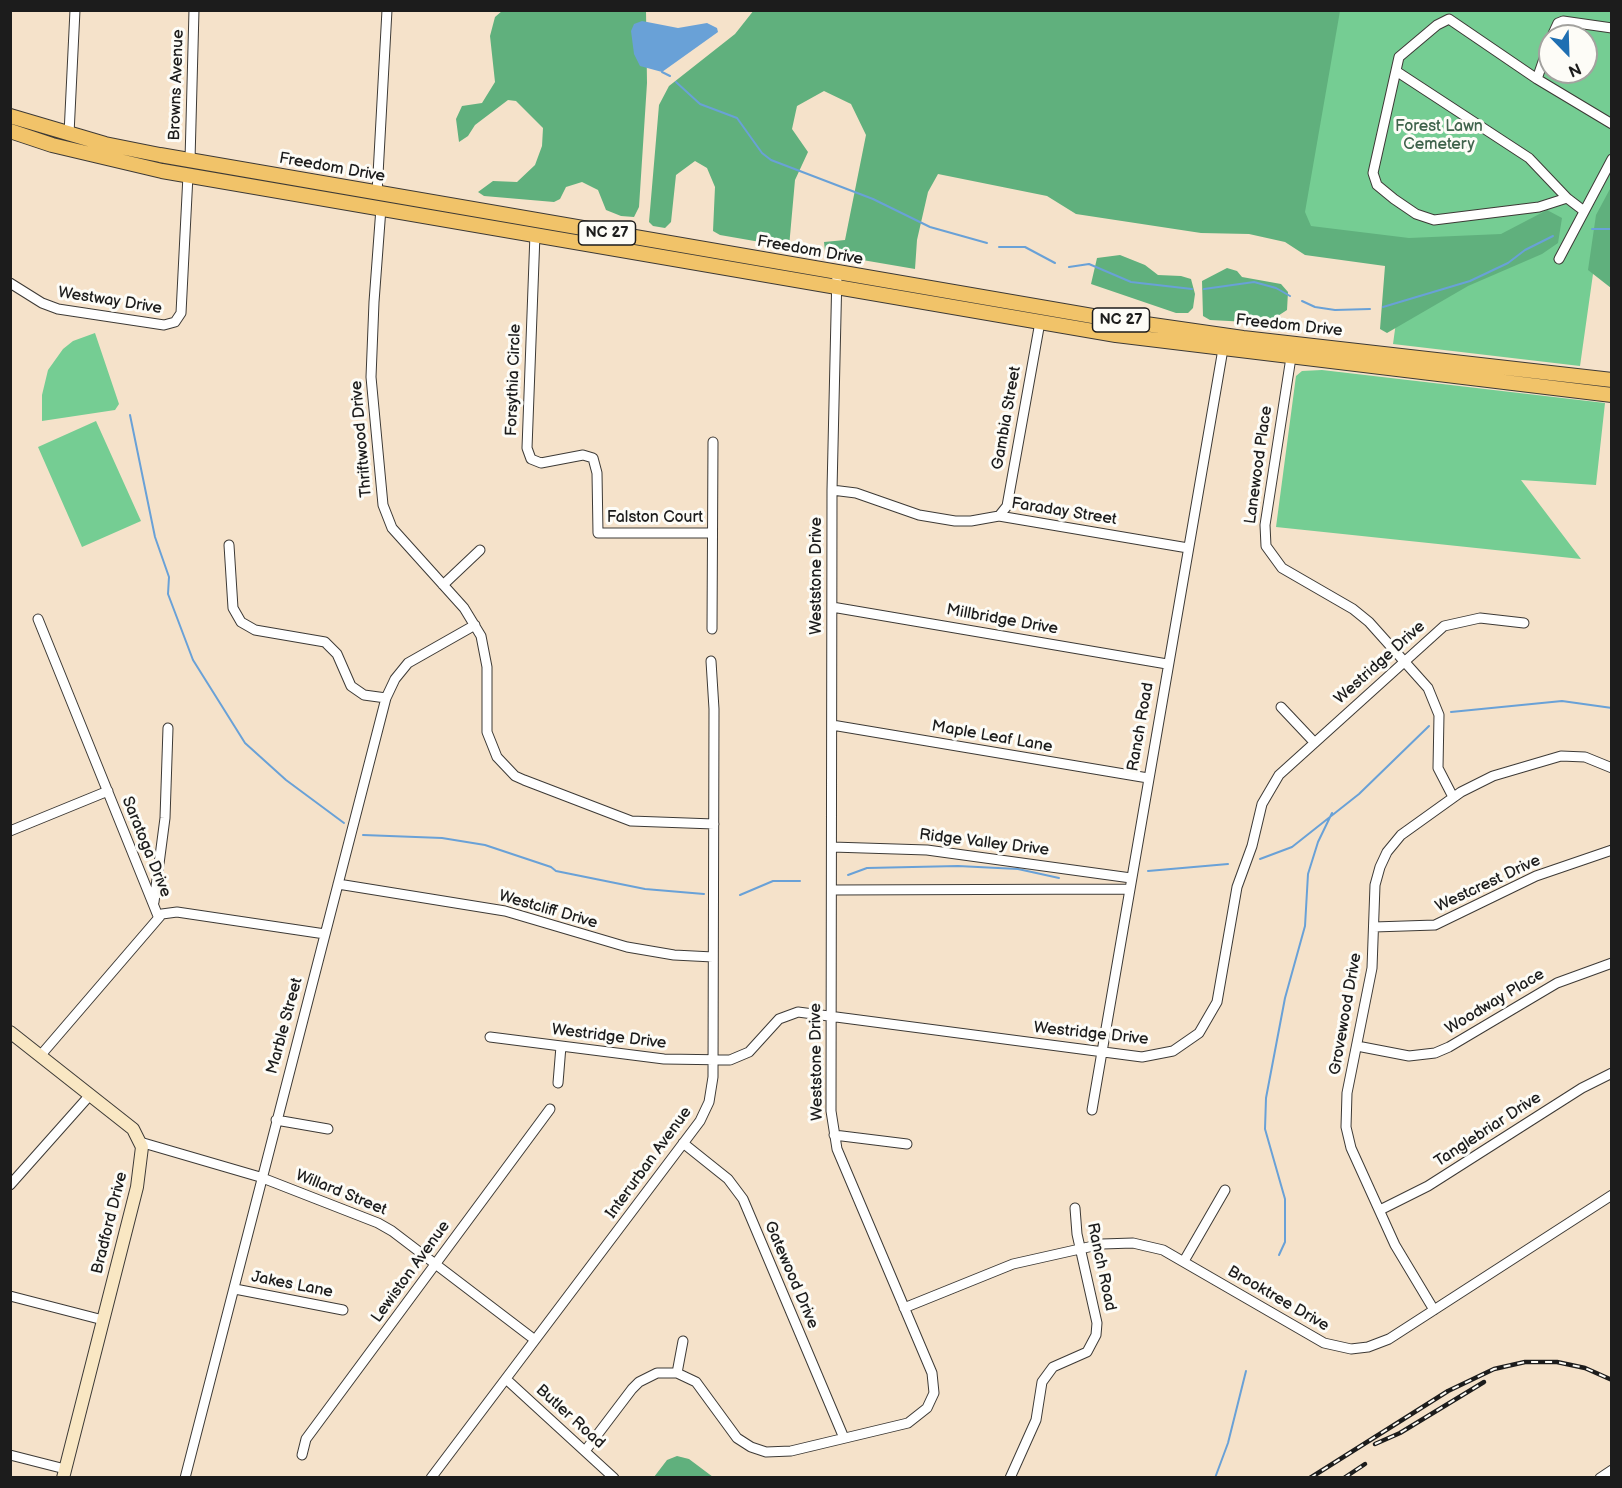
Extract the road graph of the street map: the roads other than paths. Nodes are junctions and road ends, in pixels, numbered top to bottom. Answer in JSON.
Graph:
{"nodes":[{"id":1,"x":75,"y":10,"type":"edge"},
{"id":2,"x":194,"y":10,"type":"edge"},
{"id":3,"x":387,"y":10,"type":"edge"},
{"id":4,"x":1447,"y":15,"type":"edge"},
{"id":5,"x":1558,"y":24,"type":"edge"},
{"id":6,"x":1584,"y":24,"type":"edge"},
{"id":7,"x":1396,"y":71,"type":"junction"},
{"id":8,"x":1538,"y":79,"type":"edge"},
{"id":9,"x":1546,"y":84,"type":"edge"},
{"id":10,"x":10,"y":116,"type":"edge"},
{"id":11,"x":1611,"y":124,"type":"edge"},
{"id":12,"x":10,"y":131,"type":"edge"},
{"id":13,"x":69,"y":134,"type":"junction"},
{"id":14,"x":1611,"y":159,"type":"edge"},
{"id":15,"x":190,"y":160,"type":"junction"},
{"id":16,"x":188,"y":175,"type":"junction"},
{"id":17,"x":252,"y":185,"type":"junction"},
{"id":18,"x":377,"y":193,"type":"junction"},
{"id":19,"x":1567,"y":198,"type":"junction"},
{"id":20,"x":381,"y":208,"type":"junction"},
{"id":21,"x":1584,"y":211,"type":"junction"},
{"id":22,"x":523,"y":218,"type":"junction"},
{"id":23,"x":535,"y":234,"type":"junction"},
{"id":24,"x":1559,"y":259,"type":"dead end"},
{"id":25,"x":836,"y":279,"type":"junction"},
{"id":26,"x":10,"y":283,"type":"edge"},
{"id":27,"x":1040,"y":322,"type":"junction"},
{"id":28,"x":1223,"y":349,"type":"junction"},
{"id":29,"x":1292,"y":350,"type":"junction"},
{"id":30,"x":1559,"y":374,"type":"junction"},
{"id":31,"x":1460,"y":377,"type":"junction"},
{"id":32,"x":1611,"y":380,"type":"edge"},
{"id":33,"x":1611,"y":395,"type":"edge"},
{"id":34,"x":713,"y":442,"type":"dead end"},
{"id":35,"x":832,"y":490,"type":"junction"},
{"id":36,"x":999,"y":516,"type":"junction"},
{"id":37,"x":598,"y":533,"type":"joint"},
{"id":38,"x":711,"y":533,"type":"junction"},
{"id":39,"x":230,"y":544,"type":"dead end"},
{"id":40,"x":1188,"y":548,"type":"junction"},
{"id":41,"x":480,"y":550,"type":"dead end"},
{"id":42,"x":443,"y":585,"type":"junction"},
{"id":43,"x":832,"y":607,"type":"junction"},
{"id":44,"x":38,"y":619,"type":"dead end"},
{"id":45,"x":1524,"y":623,"type":"dead end"},
{"id":46,"x":475,"y":625,"type":"junction"},
{"id":47,"x":712,"y":629,"type":"dead end"},
{"id":48,"x":711,"y":661,"type":"dead end"},
{"id":49,"x":1404,"y":661,"type":"junction"},
{"id":50,"x":1167,"y":664,"type":"junction"},
{"id":51,"x":386,"y":699,"type":"junction"},
{"id":52,"x":1281,"y":707,"type":"dead end"},
{"id":53,"x":832,"y":725,"type":"junction"},
{"id":54,"x":168,"y":728,"type":"dead end"},
{"id":55,"x":1314,"y":742,"type":"junction"},
{"id":56,"x":1611,"y":768,"type":"edge"},
{"id":57,"x":1148,"y":778,"type":"junction"},
{"id":58,"x":108,"y":791,"type":"junction"},
{"id":59,"x":1453,"y":797,"type":"junction"},
{"id":60,"x":714,"y":824,"type":"junction"},
{"id":61,"x":10,"y":831,"type":"edge"},
{"id":62,"x":832,"y":847,"type":"junction"},
{"id":63,"x":1611,"y":850,"type":"edge"},
{"id":64,"x":1131,"y":878,"type":"junction"},
{"id":65,"x":338,"y":884,"type":"junction"},
{"id":66,"x":1128,"y":889,"type":"junction"},
{"id":67,"x":833,"y":890,"type":"junction"},
{"id":68,"x":154,"y":904,"type":"junction"},
{"id":69,"x":158,"y":916,"type":"junction"},
{"id":70,"x":1374,"y":927,"type":"junction"},
{"id":71,"x":325,"y":934,"type":"junction"},
{"id":72,"x":713,"y":957,"type":"junction"},
{"id":73,"x":1611,"y":963,"type":"edge"},
{"id":74,"x":831,"y":1016,"type":"junction"},
{"id":75,"x":10,"y":1032,"type":"edge"},
{"id":76,"x":489,"y":1037,"type":"dead end"},
{"id":77,"x":561,"y":1046,"type":"junction"},
{"id":78,"x":1357,"y":1046,"type":"junction"},
{"id":79,"x":1101,"y":1052,"type":"junction"},
{"id":80,"x":40,"y":1056,"type":"junction"},
{"id":81,"x":713,"y":1061,"type":"junction"},
{"id":82,"x":1611,"y":1073,"type":"edge"},
{"id":83,"x":558,"y":1083,"type":"dead end"},
{"id":84,"x":90,"y":1095,"type":"junction"},
{"id":85,"x":550,"y":1109,"type":"dead end"},
{"id":86,"x":1092,"y":1110,"type":"dead end"},
{"id":87,"x":276,"y":1120,"type":"junction"},
{"id":88,"x":328,"y":1129,"type":"dead end"},
{"id":89,"x":834,"y":1135,"type":"junction"},
{"id":90,"x":140,"y":1142,"type":"junction"},
{"id":91,"x":683,"y":1143,"type":"junction"},
{"id":92,"x":907,"y":1144,"type":"dead end"},
{"id":93,"x":260,"y":1177,"type":"junction"},
{"id":94,"x":10,"y":1185,"type":"edge"},
{"id":95,"x":1225,"y":1190,"type":"dead end"},
{"id":96,"x":1611,"y":1195,"type":"edge"},
{"id":97,"x":1075,"y":1208,"type":"dead end"},
{"id":98,"x":1380,"y":1210,"type":"junction"},
{"id":99,"x":1080,"y":1249,"type":"junction"},
{"id":100,"x":1184,"y":1261,"type":"junction"},
{"id":101,"x":435,"y":1264,"type":"junction"},
{"id":102,"x":235,"y":1289,"type":"junction"},
{"id":103,"x":10,"y":1296,"type":"edge"},
{"id":104,"x":904,"y":1308,"type":"junction"},
{"id":105,"x":343,"y":1310,"type":"dead end"},
{"id":106,"x":1434,"y":1310,"type":"junction"},
{"id":107,"x":103,"y":1320,"type":"junction"},
{"id":108,"x":535,"y":1340,"type":"junction"},
{"id":109,"x":683,"y":1341,"type":"dead end"},
{"id":110,"x":677,"y":1373,"type":"junction"},
{"id":111,"x":506,"y":1379,"type":"junction"},
{"id":112,"x":844,"y":1438,"type":"junction"},
{"id":113,"x":585,"y":1451,"type":"junction"},
{"id":114,"x":10,"y":1455,"type":"edge"},
{"id":115,"x":302,"y":1455,"type":"dead end"},
{"id":116,"x":1611,"y":1470,"type":"edge"},
{"id":117,"x":64,"y":1473,"type":"edge"},
{"id":118,"x":185,"y":1478,"type":"edge"},
{"id":119,"x":431,"y":1478,"type":"edge"},
{"id":120,"x":614,"y":1478,"type":"edge"},
{"id":121,"x":1010,"y":1478,"type":"edge"},
{"id":122,"x":1600,"y":1478,"type":"edge"}],
"edges":[{"from":1,"to":13,"type":"street"},
{"from":2,"to":15,"type":"street","name":"Browns Avenue"},
{"from":3,"to":18,"type":"street"},
{"from":4,"to":7,"type":"street"},
{"from":4,"to":8,"type":"street"},
{"from":5,"to":6,"type":"street"},
{"from":7,"to":19,"type":"street"},
{"from":7,"to":19,"type":"street"},
{"from":9,"to":11,"type":"street"},
{"from":10,"to":13,"type":"main road","name":"Freedom Drive","number":"NC 27"},
{"from":12,"to":16,"type":"main road","name":"Freedom Drive","number":"NC 27"},
{"from":13,"to":15,"type":"main road","name":"Freedom Drive","number":"NC 27"},
{"from":14,"to":21,"type":"street"},
{"from":15,"to":18,"type":"main road","name":"Freedom Drive","number":"NC 27"},
{"from":16,"to":17,"type":"main road","name":"Freedom Drive","number":"NC 27"},
{"from":16,"to":26,"type":"street","name":"Westway Drive"},
{"from":17,"to":18,"type":"main road"},
{"from":17,"to":20,"type":"main road","name":"Freedom Drive","number":"NC 27"},
{"from":18,"to":22,"type":"main road","name":"Freedom Drive","number":"NC 27"},
{"from":19,"to":21,"type":"street"},
{"from":20,"to":22,"type":"main road"},
{"from":20,"to":23,"type":"main road","name":"Freedom Drive","number":"NC 27"},
{"from":20,"to":42,"type":"street","name":"Thriftwood Drive"},
{"from":21,"to":24,"type":"street"},
{"from":22,"to":25,"type":"main road","name":"Freedom Drive","number":"NC 27"},
{"from":23,"to":25,"type":"main road","name":"Freedom Drive","number":"NC 27"},
{"from":23,"to":37,"type":"street","name":"Forsythia Circle"},
{"from":25,"to":27,"type":"main road","name":"Freedom Drive","number":"NC 27"},
{"from":25,"to":29,"type":"main road","name":"Freedom Drive","number":"NC 27"},
{"from":25,"to":35,"type":"street","name":"Weststone Drive"},
{"from":27,"to":28,"type":"main road","name":"Freedom Drive","number":"NC 27"},
{"from":27,"to":36,"type":"street","name":"Gambia Street"},
{"from":28,"to":29,"type":"main road","name":"Freedom Drive","number":"NC 27"},
{"from":28,"to":40,"type":"street","name":"Ranch Road"},
{"from":29,"to":30,"type":"main road","name":"Freedom Drive","number":"NC 27"},
{"from":29,"to":31,"type":"main road","name":"Freedom Drive","number":"NC 27"},
{"from":29,"to":49,"type":"street","name":"Lanewood Place"},
{"from":30,"to":31,"type":"main road"},
{"from":30,"to":32,"type":"main road","name":"Freedom Drive","number":"NC 27"},
{"from":31,"to":33,"type":"main road","name":"Freedom Drive","number":"NC 27"},
{"from":34,"to":38,"type":"street"},
{"from":35,"to":36,"type":"street","name":"Faraday Street"},
{"from":35,"to":43,"type":"street","name":"Weststone Drive"},
{"from":36,"to":40,"type":"street","name":"Faraday Street"},
{"from":37,"to":38,"type":"street","name":"Falston Court"},
{"from":38,"to":47,"type":"street"},
{"from":39,"to":51,"type":"street"},
{"from":40,"to":50,"type":"street","name":"Ranch Road"},
{"from":41,"to":42,"type":"street"},
{"from":42,"to":46,"type":"street","name":"Thriftwood Drive"},
{"from":43,"to":50,"type":"street","name":"Millbridge Drive"},
{"from":43,"to":53,"type":"street","name":"Weststone Drive"},
{"from":44,"to":58,"type":"street","name":"Saratoga Drive"},
{"from":45,"to":49,"type":"street","name":"Westridge Drive"},
{"from":46,"to":51,"type":"street","name":"Marble Street"},
{"from":46,"to":60,"type":"street","name":"Thriftwood Drive"},
{"from":48,"to":60,"type":"street","name":"Interurban Avenue"},
{"from":49,"to":55,"type":"street","name":"Westridge Drive"},
{"from":49,"to":59,"type":"street","name":"Lanewood Place"},
{"from":50,"to":57,"type":"street","name":"Ranch Road"},
{"from":51,"to":65,"type":"street","name":"Marble Street"},
{"from":52,"to":55,"type":"street"},
{"from":53,"to":57,"type":"street","name":"Maple Leaf Lane"},
{"from":53,"to":62,"type":"street","name":"Weststone Drive"},
{"from":54,"to":68,"type":"street"},
{"from":55,"to":79,"type":"street","name":"Westridge Drive"},
{"from":56,"to":59,"type":"street","name":"Grovewood Drive"},
{"from":57,"to":64,"type":"street","name":"Ranch Road"},
{"from":58,"to":61,"type":"street"},
{"from":58,"to":68,"type":"street","name":"Saratoga Drive"},
{"from":59,"to":70,"type":"street","name":"Grovewood Drive"},
{"from":60,"to":72,"type":"street","name":"Interurban Avenue"},
{"from":62,"to":64,"type":"street","name":"Ridge Valley Drive"},
{"from":62,"to":67,"type":"street","name":"Weststone Drive"},
{"from":63,"to":70,"type":"street","name":"Westcrest Drive"},
{"from":64,"to":66,"type":"street","name":"Ranch Road"},
{"from":65,"to":71,"type":"street","name":"Marble Street"},
{"from":65,"to":72,"type":"street","name":"Westcliff Drive"},
{"from":66,"to":67,"type":"street"},
{"from":66,"to":79,"type":"street","name":"Ranch Road"},
{"from":67,"to":74,"type":"street","name":"Weststone Drive"},
{"from":68,"to":69,"type":"street","name":"Saratoga Drive"},
{"from":69,"to":71,"type":"street"},
{"from":69,"to":80,"type":"street","name":"Saratoga Drive"},
{"from":70,"to":78,"type":"street","name":"Grovewood Drive"},
{"from":71,"to":87,"type":"street","name":"Marble Street"},
{"from":72,"to":81,"type":"street","name":"Interurban Avenue"},
{"from":73,"to":78,"type":"street","name":"Woodway Place"},
{"from":74,"to":79,"type":"street","name":"Westridge Drive"},
{"from":74,"to":81,"type":"street","name":"Westridge Drive"},
{"from":74,"to":89,"type":"street","name":"Weststone Drive"},
{"from":75,"to":80,"type":"street"},
{"from":76,"to":77,"type":"street","name":"Westridge Drive"},
{"from":77,"to":81,"type":"street","name":"Westridge Drive"},
{"from":77,"to":83,"type":"street"},
{"from":78,"to":98,"type":"street","name":"Grovewood Drive"},
{"from":79,"to":86,"type":"street","name":"Ranch Road"},
{"from":80,"to":84,"type":"street"},
{"from":81,"to":91,"type":"street","name":"Interurban Avenue"},
{"from":82,"to":98,"type":"street","name":"Tanglebriar Drive"},
{"from":84,"to":90,"type":"street"},
{"from":84,"to":94,"type":"street"},
{"from":85,"to":101,"type":"street","name":"Lewiston Avenue"},
{"from":87,"to":88,"type":"street"},
{"from":87,"to":93,"type":"street","name":"Marble Street"},
{"from":89,"to":92,"type":"street"},
{"from":89,"to":104,"type":"street","name":"Weststone Drive"},
{"from":90,"to":93,"type":"street","name":"Willard Street"},
{"from":90,"to":107,"type":"street","name":"Bradford Drive"},
{"from":91,"to":108,"type":"street","name":"Interurban Avenue"},
{"from":91,"to":112,"type":"street","name":"Gatewood Drive"},
{"from":93,"to":101,"type":"street","name":"Willard Street"},
{"from":93,"to":102,"type":"street","name":"Marble Street"},
{"from":95,"to":100,"type":"street"},
{"from":96,"to":106,"type":"street","name":"Brooktree Drive"},
{"from":97,"to":99,"type":"street","name":"Ranch Road"},
{"from":98,"to":106,"type":"street","name":"Grovewood Drive"},
{"from":99,"to":100,"type":"street","name":"Brooktree Drive"},
{"from":99,"to":104,"type":"street","name":"Brooktree Drive"},
{"from":99,"to":121,"type":"street","name":"Ranch Road"},
{"from":100,"to":106,"type":"street","name":"Brooktree Drive"},
{"from":101,"to":108,"type":"street","name":"Willard Street"},
{"from":101,"to":115,"type":"street","name":"Lewiston Avenue"},
{"from":102,"to":105,"type":"street","name":"Jakes Lane"},
{"from":102,"to":118,"type":"street","name":"Marble Street"},
{"from":103,"to":107,"type":"street"},
{"from":104,"to":112,"type":"street","name":"Weststone Drive"},
{"from":107,"to":117,"type":"street","name":"Bradford Drive"},
{"from":108,"to":111,"type":"street","name":"Interurban Avenue"},
{"from":109,"to":110,"type":"street"},
{"from":110,"to":112,"type":"street","name":"Weststone Drive"},
{"from":110,"to":113,"type":"street"},
{"from":111,"to":113,"type":"street","name":"Butler Road"},
{"from":111,"to":119,"type":"street","name":"Interurban Avenue"},
{"from":113,"to":120,"type":"street","name":"Butler Road"},
{"from":114,"to":117,"type":"street"},
{"from":116,"to":122,"type":"street"}]}
